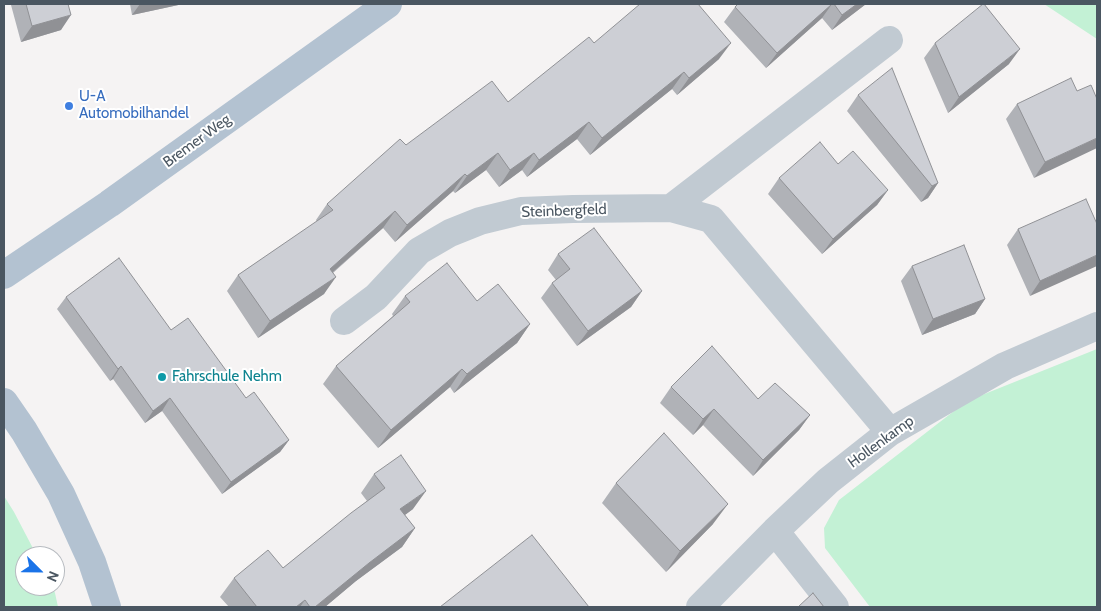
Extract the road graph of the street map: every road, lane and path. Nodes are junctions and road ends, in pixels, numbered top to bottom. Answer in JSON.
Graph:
{"nodes":[{"id":1,"x":388,"y":4,"type":"edge"},
{"id":2,"x":889,"y":40,"type":"dead end"},
{"id":3,"x":671,"y":208,"type":"junction"},
{"id":4,"x":4,"y":275,"type":"edge"},
{"id":5,"x":344,"y":321,"type":"dead end"},
{"id":6,"x":1097,"y":326,"type":"edge"},
{"id":7,"x":4,"y":402,"type":"edge"},
{"id":8,"x":890,"y":432,"type":"junction"},
{"id":9,"x":775,"y":530,"type":"junction"},
{"id":10,"x":107,"y":607,"type":"edge"},
{"id":11,"x":700,"y":607,"type":"edge"},
{"id":12,"x":835,"y":607,"type":"edge"}],
"edges":[{"from":1,"to":4,"type":"main road","name":"Bremer Weg"},
{"from":2,"to":3,"type":"street"},
{"from":3,"to":5,"type":"street","name":"Steinbergfeld"},
{"from":3,"to":8,"type":"street","name":"Steinbergfeld"},
{"from":6,"to":8,"type":"street","name":"Hollenkamp"},
{"from":7,"to":10,"type":"main road"},
{"from":8,"to":9,"type":"street","name":"Hollenkamp"},
{"from":9,"to":11,"type":"street","name":"Hollenkamp"},
{"from":9,"to":12,"type":"street"}]}
